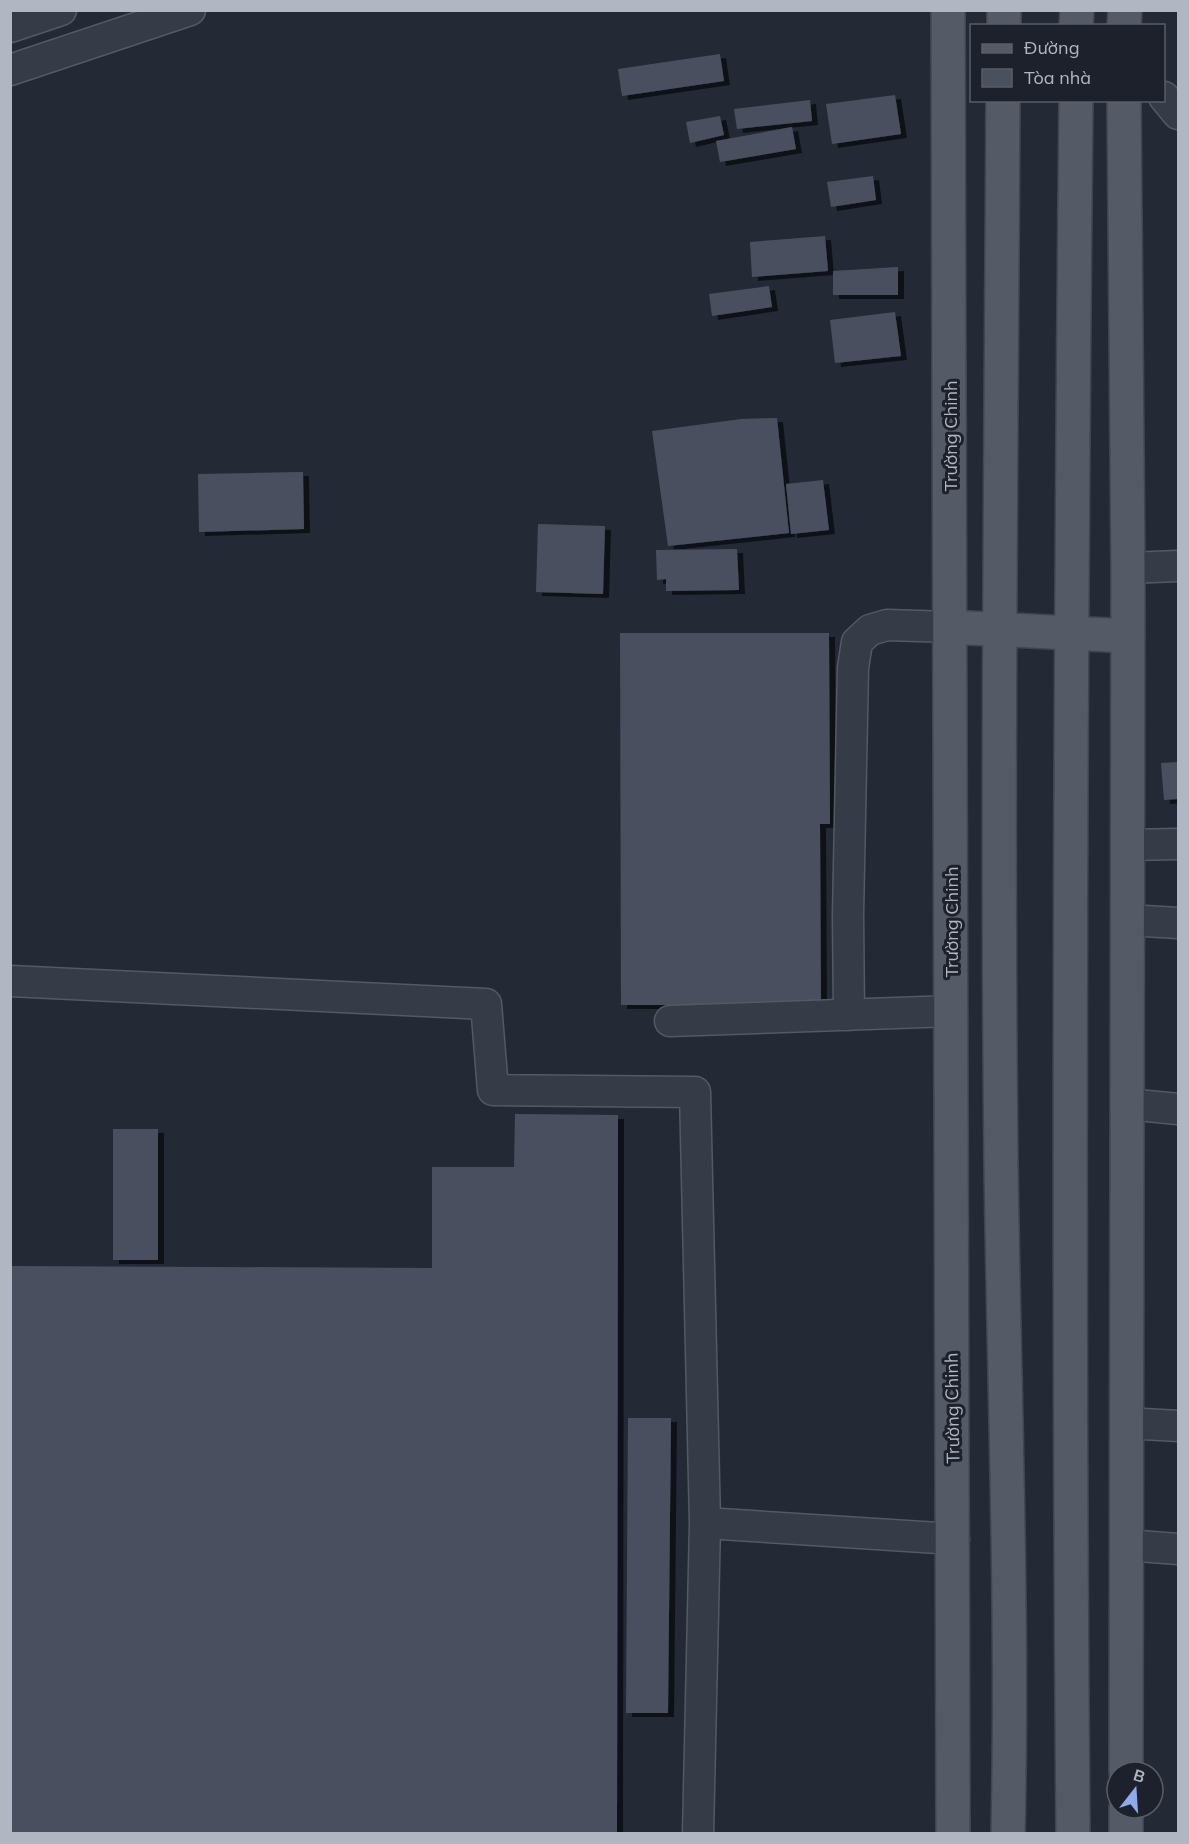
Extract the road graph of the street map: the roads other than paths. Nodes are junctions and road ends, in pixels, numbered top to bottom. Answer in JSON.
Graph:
{"nodes":[{"id":1,"x":61,"y":10,"type":"edge"},
{"id":2,"x":190,"y":10,"type":"edge"},
{"id":3,"x":948,"y":10,"type":"edge"},
{"id":4,"x":10,"y":27,"type":"edge"},
{"id":5,"x":10,"y":70,"type":"edge"},
{"id":6,"x":1165,"y":98,"type":"edge"},
{"id":7,"x":1003,"y":102,"type":"edge"},
{"id":8,"x":1076,"y":102,"type":"edge"},
{"id":9,"x":1124,"y":102,"type":"edge"},
{"id":10,"x":1179,"y":114,"type":"edge"},
{"id":11,"x":1179,"y":566,"type":"edge"},
{"id":12,"x":1128,"y":568,"type":"junction"},
{"id":13,"x":950,"y":627,"type":"junction"},
{"id":14,"x":1000,"y":629,"type":"junction"},
{"id":15,"x":1071,"y":633,"type":"junction"},
{"id":16,"x":1128,"y":636,"type":"junction"},
{"id":17,"x":1179,"y":844,"type":"edge"},
{"id":18,"x":1127,"y":845,"type":"junction"},
{"id":19,"x":1127,"y":920,"type":"junction"},
{"id":20,"x":1179,"y":923,"type":"edge"},
{"id":21,"x":10,"y":981,"type":"edge"},
{"id":22,"x":952,"y":1011,"type":"junction"},
{"id":23,"x":849,"y":1015,"type":"junction"},
{"id":24,"x":670,"y":1021,"type":"dead end"},
{"id":25,"x":1127,"y":1104,"type":"junction"},
{"id":26,"x":1179,"y":1109,"type":"edge"},
{"id":27,"x":1126,"y":1423,"type":"junction"},
{"id":28,"x":1179,"y":1426,"type":"edge"},
{"id":29,"x":705,"y":1523,"type":"junction"},
{"id":30,"x":954,"y":1539,"type":"junction"},
{"id":31,"x":1126,"y":1545,"type":"junction"},
{"id":32,"x":1179,"y":1549,"type":"edge"},
{"id":33,"x":1126,"y":1760,"type":"edge"},
{"id":34,"x":698,"y":1833,"type":"edge"},
{"id":35,"x":953,"y":1833,"type":"edge"},
{"id":36,"x":1008,"y":1833,"type":"edge"},
{"id":37,"x":1073,"y":1833,"type":"edge"}],
"edges":[{"from":1,"to":4,"type":"street"},
{"from":2,"to":5,"type":"street"},
{"from":3,"to":13,"type":"main road","name":"Trường Chinh"},
{"from":6,"to":10,"type":"street"},
{"from":7,"to":14,"type":"main road"},
{"from":8,"to":15,"type":"main road"},
{"from":9,"to":12,"type":"main road"},
{"from":11,"to":12,"type":"street"},
{"from":12,"to":16,"type":"main road"},
{"from":13,"to":14,"type":"main road"},
{"from":13,"to":22,"type":"main road","name":"Trường Chinh"},
{"from":13,"to":23,"type":"street"},
{"from":14,"to":15,"type":"main road"},
{"from":14,"to":36,"type":"main road"},
{"from":15,"to":16,"type":"main road"},
{"from":15,"to":37,"type":"main road"},
{"from":16,"to":18,"type":"main road"},
{"from":17,"to":18,"type":"street"},
{"from":18,"to":19,"type":"main road"},
{"from":19,"to":20,"type":"street"},
{"from":19,"to":25,"type":"main road"},
{"from":21,"to":29,"type":"street"},
{"from":22,"to":23,"type":"street"},
{"from":22,"to":30,"type":"main road","name":"Trường Chinh"},
{"from":23,"to":24,"type":"street"},
{"from":25,"to":26,"type":"street"},
{"from":25,"to":27,"type":"main road"},
{"from":27,"to":28,"type":"street"},
{"from":27,"to":31,"type":"main road"},
{"from":29,"to":30,"type":"street"},
{"from":29,"to":34,"type":"street"},
{"from":30,"to":35,"type":"main road","name":"Trường Chinh"},
{"from":31,"to":32,"type":"street"},
{"from":31,"to":33,"type":"main road"}]}
